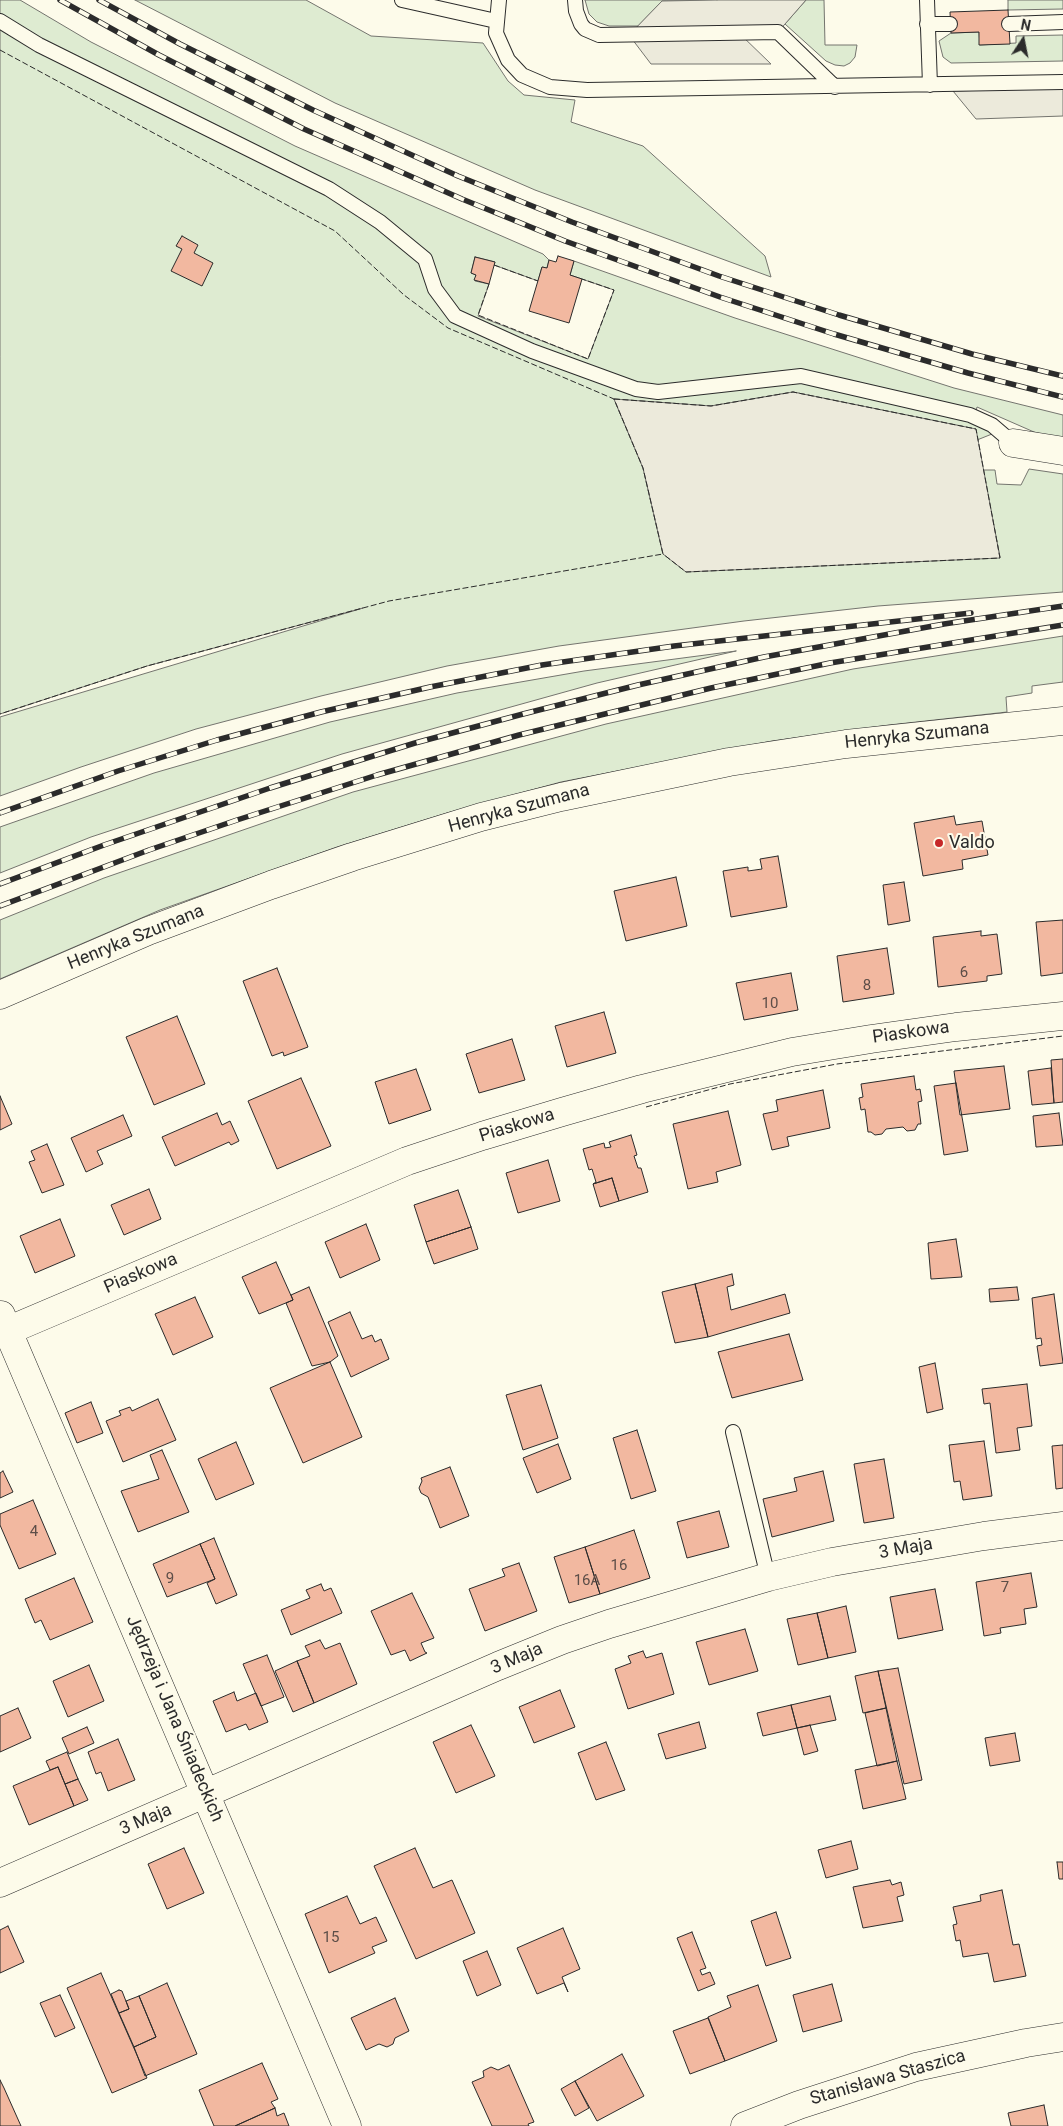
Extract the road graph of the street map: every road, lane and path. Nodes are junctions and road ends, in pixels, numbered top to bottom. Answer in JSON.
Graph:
{"nodes":[{"id":1,"x":402,"y":0,"type":"edge"},
{"id":2,"x":500,"y":0,"type":"edge"},
{"id":3,"x":576,"y":0,"type":"edge"},
{"id":4,"x":927,"y":0,"type":"edge"},
{"id":5,"x":496,"y":20,"type":"junction"},
{"id":6,"x":0,"y":21,"type":"edge"},
{"id":7,"x":1063,"y":22,"type":"edge"},
{"id":8,"x":928,"y":24,"type":"junction"},
{"id":9,"x":950,"y":24,"type":"dead end"},
{"id":10,"x":1009,"y":24,"type":"dead end"},
{"id":11,"x":1063,"y":82,"type":"edge"},
{"id":12,"x":930,"y":85,"type":"junction"},
{"id":13,"x":835,"y":87,"type":"junction"},
{"id":14,"x":1014,"y":443,"type":"joint"},
{"id":15,"x":1063,"y":451,"type":"edge"},
{"id":16,"x":1063,"y":721,"type":"edge"},
{"id":17,"x":0,"y":995,"type":"edge"},
{"id":18,"x":1063,"y":1016,"type":"edge"},
{"id":19,"x":3,"y":1326,"type":"edge"},
{"id":20,"x":733,"y":1432,"type":"dead end"},
{"id":21,"x":1063,"y":1526,"type":"edge"},
{"id":22,"x":768,"y":1577,"type":"junction"},
{"id":23,"x":206,"y":1794,"type":"junction"},
{"id":24,"x":0,"y":1883,"type":"edge"},
{"id":25,"x":1063,"y":2037,"type":"edge"},
{"id":26,"x":347,"y":2126,"type":"edge"},
{"id":27,"x":745,"y":2126,"type":"edge"}],
"edges":[{"from":1,"to":5,"type":"lane"},
{"from":2,"to":5,"type":"lane"},
{"from":3,"to":13,"type":"lane"},
{"from":4,"to":8,"type":"lane"},
{"from":5,"to":13,"type":"lane"},
{"from":6,"to":14,"type":"lane"},
{"from":7,"to":10,"type":"lane"},
{"from":8,"to":9,"type":"lane"},
{"from":8,"to":12,"type":"lane"},
{"from":11,"to":12,"type":"lane"},
{"from":12,"to":13,"type":"lane"},
{"from":14,"to":15,"type":"street"},
{"from":16,"to":17,"type":"street","name":"Henryka Szumana"},
{"from":18,"to":19,"type":"street","name":"Piaskowa"},
{"from":19,"to":23,"type":"street","name":"Jędrzeja i Jana Śniadeckich"},
{"from":20,"to":22,"type":"lane"},
{"from":21,"to":22,"type":"street","name":"3 Maja"},
{"from":22,"to":23,"type":"street","name":"3 Maja"},
{"from":23,"to":24,"type":"street","name":"3 Maja"},
{"from":23,"to":26,"type":"street","name":"Jędrzeja i Jana Śniadeckich"},
{"from":25,"to":27,"type":"street","name":"Stanisława Staszica"}]}
